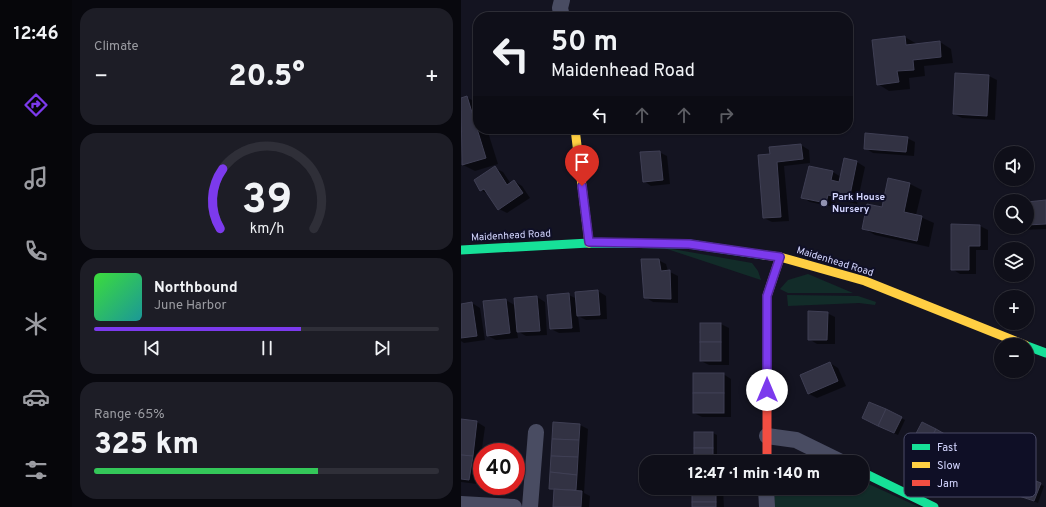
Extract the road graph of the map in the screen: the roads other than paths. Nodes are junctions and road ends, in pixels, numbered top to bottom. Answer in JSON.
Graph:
{"nodes":[{"id":1,"x":562,"y":0,"type":"edge"},
{"id":2,"x":560,"y":12,"type":"edge"},
{"id":3,"x":576,"y":134,"type":"edge"},
{"id":4,"x":589,"y":242,"type":"junction"},
{"id":5,"x":461,"y":250,"type":"edge"},
{"id":6,"x":780,"y":257,"type":"junction"},
{"id":7,"x":1008,"y":338,"type":"edge"},
{"id":8,"x":1034,"y":348,"type":"edge"},
{"id":9,"x":1046,"y":353,"type":"edge"},
{"id":10,"x":536,"y":432,"type":"dead end"},
{"id":11,"x":767,"y":436,"type":"junction"},
{"id":12,"x":767,"y":455,"type":"edge"},
{"id":13,"x":827,"y":455,"type":"edge"},
{"id":14,"x":869,"y":475,"type":"edge"},
{"id":15,"x":904,"y":492,"type":"edge"},
{"id":16,"x":766,"y":495,"type":"edge"},
{"id":17,"x":913,"y":497,"type":"edge"},
{"id":18,"x":461,"y":504,"type":"edge"},
{"id":19,"x":514,"y":507,"type":"edge"},
{"id":20,"x":530,"y":507,"type":"edge"},
{"id":21,"x":767,"y":507,"type":"edge"},
{"id":22,"x":934,"y":507,"type":"edge"}],
"edges":[{"from":1,"to":2,"type":"street"},
{"from":3,"to":4,"type":"main road"},
{"from":4,"to":5,"type":"main road","name":"Maidenhead Road"},
{"from":4,"to":6,"type":"main road","name":"Maidenhead Road"},
{"from":6,"to":7,"type":"main road","name":"Maidenhead Road"},
{"from":6,"to":11,"type":"main road"},
{"from":8,"to":9,"type":"main road","name":"Maidenhead Road"},
{"from":10,"to":20,"type":"street"},
{"from":11,"to":12,"type":"main road"},
{"from":11,"to":13,"type":"street"},
{"from":14,"to":15,"type":"main road"},
{"from":16,"to":21,"type":"street"},
{"from":17,"to":22,"type":"main road"},
{"from":18,"to":19,"type":"street"}]}
